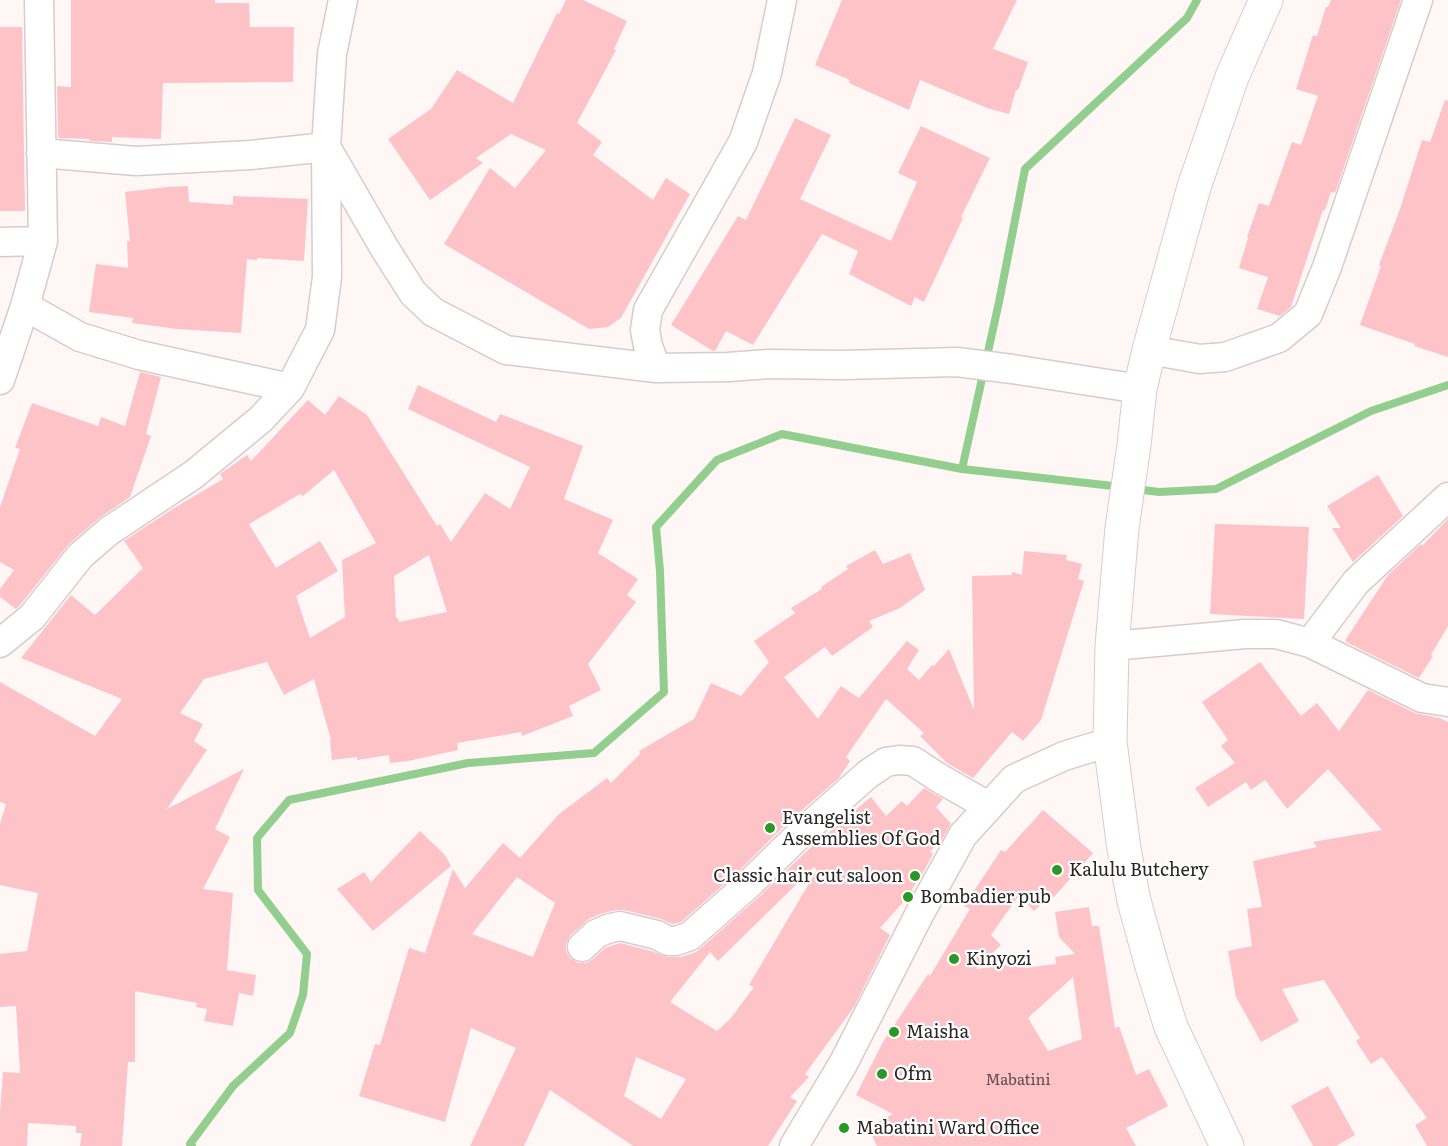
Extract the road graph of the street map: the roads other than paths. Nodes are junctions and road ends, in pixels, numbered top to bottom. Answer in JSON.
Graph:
{"nodes":[{"id":1,"x":39,"y":0,"type":"edge"},
{"id":2,"x":343,"y":0,"type":"edge"},
{"id":3,"x":782,"y":0,"type":"edge"},
{"id":4,"x":1266,"y":0,"type":"edge"},
{"id":5,"x":1418,"y":0,"type":"edge"},
{"id":6,"x":326,"y":147,"type":"junction"},
{"id":7,"x":41,"y":153,"type":"junction"},
{"id":8,"x":43,"y":241,"type":"junction"},
{"id":9,"x":0,"y":242,"type":"edge"},
{"id":10,"x":25,"y":306,"type":"junction"},
{"id":11,"x":1149,"y":350,"type":"junction"},
{"id":12,"x":656,"y":368,"type":"junction"},
{"id":13,"x":0,"y":380,"type":"edge"},
{"id":14,"x":290,"y":388,"type":"junction"},
{"id":15,"x":1140,"y":388,"type":"junction"},
{"id":16,"x":1448,"y":498,"type":"edge"},
{"id":17,"x":0,"y":643,"type":"edge"},
{"id":18,"x":1310,"y":643,"type":"junction"},
{"id":19,"x":1112,"y":646,"type":"junction"},
{"id":20,"x":1448,"y":702,"type":"edge"},
{"id":21,"x":1110,"y":742,"type":"junction"},
{"id":22,"x":988,"y":806,"type":"junction"},
{"id":23,"x":582,"y":947,"type":"dead end"},
{"id":24,"x":801,"y":1143,"type":"edge"},
{"id":25,"x":1227,"y":1146,"type":"edge"}],
"edges":[{"from":1,"to":7,"type":"street"},
{"from":2,"to":6,"type":"street"},
{"from":3,"to":12,"type":"street"},
{"from":4,"to":11,"type":"main road"},
{"from":5,"to":11,"type":"street"},
{"from":6,"to":7,"type":"street"},
{"from":6,"to":12,"type":"street"},
{"from":6,"to":14,"type":"street"},
{"from":7,"to":8,"type":"street"},
{"from":8,"to":9,"type":"street"},
{"from":8,"to":10,"type":"street"},
{"from":10,"to":13,"type":"street"},
{"from":10,"to":14,"type":"street"},
{"from":11,"to":15,"type":"main road"},
{"from":12,"to":15,"type":"street"},
{"from":14,"to":17,"type":"street"},
{"from":15,"to":19,"type":"main road"},
{"from":16,"to":18,"type":"street"},
{"from":18,"to":19,"type":"street"},
{"from":18,"to":20,"type":"street"},
{"from":19,"to":21,"type":"main road"},
{"from":21,"to":22,"type":"street"},
{"from":21,"to":25,"type":"main road"},
{"from":22,"to":23,"type":"street"},
{"from":22,"to":24,"type":"street"}]}
